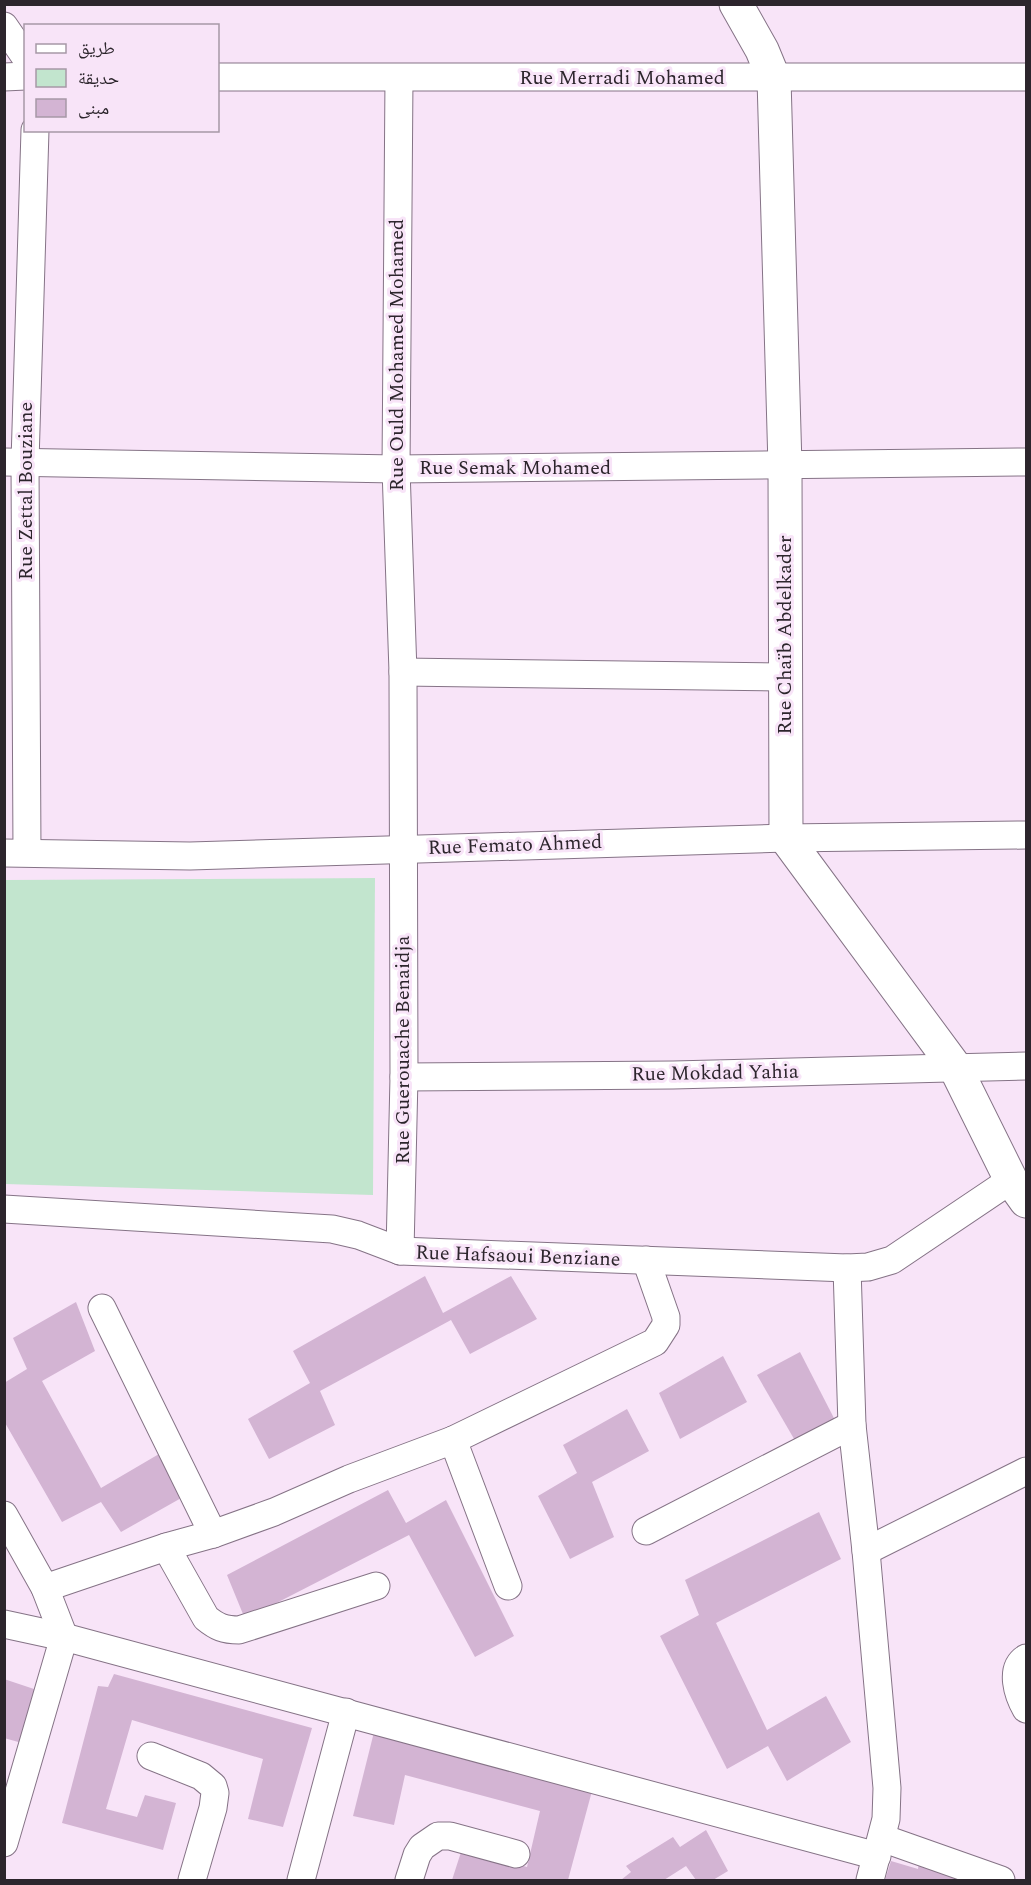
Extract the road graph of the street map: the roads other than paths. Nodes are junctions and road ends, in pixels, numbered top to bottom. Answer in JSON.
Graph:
{"nodes":[{"id":1,"x":736,"y":4,"type":"edge"},
{"id":2,"x":4,"y":26,"type":"edge"},
{"id":3,"x":24,"y":55,"type":"edge"},
{"id":4,"x":24,"y":76,"type":"edge"},
{"id":5,"x":4,"y":77,"type":"edge"},
{"id":6,"x":219,"y":77,"type":"edge"},
{"id":7,"x":1026,"y":77,"type":"edge"},
{"id":8,"x":399,"y":78,"type":"junction"},
{"id":9,"x":774,"y":79,"type":"junction"},
{"id":10,"x":35,"y":132,"type":"edge"},
{"id":11,"x":15,"y":462,"type":"edge"},
{"id":12,"x":1026,"y":462,"type":"edge"},
{"id":13,"x":785,"y":466,"type":"junction"},
{"id":14,"x":396,"y":469,"type":"junction"},
{"id":15,"x":403,"y":672,"type":"junction"},
{"id":16,"x":784,"y":677,"type":"junction"},
{"id":17,"x":1026,"y":835,"type":"edge"},
{"id":18,"x":786,"y":838,"type":"junction"},
{"id":19,"x":404,"y":848,"type":"junction"},
{"id":20,"x":16,"y":852,"type":"edge"},
{"id":21,"x":1026,"y":1066,"type":"edge"},
{"id":22,"x":955,"y":1067,"type":"junction"},
{"id":23,"x":404,"y":1077,"type":"junction"},
{"id":24,"x":1019,"y":1191,"type":"edge"},
{"id":25,"x":4,"y":1209,"type":"edge"},
{"id":26,"x":400,"y":1251,"type":"junction"},
{"id":27,"x":646,"y":1260,"type":"junction"},
{"id":28,"x":847,"y":1268,"type":"junction"},
{"id":29,"x":102,"y":1308,"type":"dead end"},
{"id":30,"x":852,"y":1425,"type":"junction"},
{"id":31,"x":453,"y":1440,"type":"junction"},
{"id":32,"x":1026,"y":1471,"type":"edge"},
{"id":33,"x":4,"y":1515,"type":"edge"},
{"id":34,"x":646,"y":1531,"type":"dead end"},
{"id":35,"x":213,"y":1534,"type":"junction"},
{"id":36,"x":166,"y":1547,"type":"junction"},
{"id":37,"x":866,"y":1551,"type":"junction"},
{"id":38,"x":376,"y":1586,"type":"dead end"},
{"id":39,"x":508,"y":1586,"type":"dead end"},
{"id":40,"x":45,"y":1588,"type":"junction"},
{"id":41,"x":4,"y":1624,"type":"edge"},
{"id":42,"x":64,"y":1637,"type":"junction"},
{"id":43,"x":1026,"y":1658,"type":"edge"},
{"id":44,"x":1026,"y":1709,"type":"edge"},
{"id":45,"x":346,"y":1712,"type":"junction"},
{"id":46,"x":151,"y":1756,"type":"dead end"},
{"id":47,"x":4,"y":1843,"type":"edge"},
{"id":48,"x":516,"y":1854,"type":"dead end"},
{"id":49,"x":877,"y":1858,"type":"edge"},
{"id":50,"x":192,"y":1881,"type":"edge"},
{"id":51,"x":301,"y":1881,"type":"edge"},
{"id":52,"x":409,"y":1881,"type":"edge"},
{"id":53,"x":1001,"y":1881,"type":"edge"}],
"edges":[{"from":1,"to":9,"type":"street","name":"Rue Chaïb Abdelkader"},
{"from":2,"to":3,"type":"street"},
{"from":4,"to":5,"type":"street"},
{"from":6,"to":8,"type":"street","name":"Rue Merradi Mohamed"},
{"from":7,"to":9,"type":"street","name":"Rue Merradi Mohamed"},
{"from":8,"to":9,"type":"street","name":"Rue Merradi Mohamed"},
{"from":8,"to":14,"type":"street","name":"Rue Ould Mohamed Mohamed"},
{"from":9,"to":13,"type":"street","name":"Rue Chaïb Abdelkader"},
{"from":10,"to":11,"type":"street","name":"Rue Zettal Bouziane"},
{"from":11,"to":14,"type":"street","name":"Rue Semak Mohamed"},
{"from":11,"to":20,"type":"street","name":"Rue Zettal Bouziane"},
{"from":12,"to":13,"type":"street","name":"Rue Semak Mohamed"},
{"from":13,"to":14,"type":"street","name":"Rue Semak Mohamed"},
{"from":13,"to":16,"type":"street","name":"Rue Chaïb Abdelkader"},
{"from":14,"to":15,"type":"street","name":"Rue Ould Mohamed Mohamed"},
{"from":15,"to":16,"type":"street"},
{"from":15,"to":19,"type":"street","name":"Rue Ould Mohamed Mohamed"},
{"from":16,"to":18,"type":"street","name":"Rue Chaïb Abdelkader"},
{"from":17,"to":18,"type":"street","name":"Rue Femato Ahmed"},
{"from":18,"to":19,"type":"street","name":"Rue Femato Ahmed"},
{"from":18,"to":22,"type":"street"},
{"from":19,"to":20,"type":"street","name":"Rue Femato Ahmed"},
{"from":19,"to":23,"type":"street","name":"Rue Guerouache Benaidja"},
{"from":21,"to":22,"type":"street","name":"Rue Mokdad Yahia"},
{"from":22,"to":23,"type":"street","name":"Rue Mokdad Yahia"},
{"from":22,"to":24,"type":"street"},
{"from":23,"to":26,"type":"street","name":"Rue Guerouache Benaidja"},
{"from":24,"to":28,"type":"street","name":"Rue Hafsaoui Benziane"},
{"from":25,"to":26,"type":"street","name":"Rue Hafsaoui Benziane"},
{"from":26,"to":27,"type":"street","name":"Rue Hafsaoui Benziane"},
{"from":27,"to":28,"type":"street","name":"Rue Hafsaoui Benziane"},
{"from":27,"to":31,"type":"street"},
{"from":28,"to":30,"type":"street"},
{"from":29,"to":35,"type":"street"},
{"from":30,"to":34,"type":"street"},
{"from":30,"to":37,"type":"street"},
{"from":31,"to":35,"type":"street"},
{"from":31,"to":39,"type":"street"},
{"from":32,"to":37,"type":"street"},
{"from":33,"to":40,"type":"street"},
{"from":35,"to":36,"type":"street"},
{"from":36,"to":38,"type":"street"},
{"from":36,"to":40,"type":"street"},
{"from":37,"to":49,"type":"street"},
{"from":40,"to":42,"type":"street"},
{"from":41,"to":42,"type":"street"},
{"from":42,"to":45,"type":"street"},
{"from":42,"to":47,"type":"street"},
{"from":43,"to":44,"type":"street"},
{"from":45,"to":49,"type":"street"},
{"from":45,"to":51,"type":"street"},
{"from":46,"to":50,"type":"street"},
{"from":48,"to":52,"type":"street"},
{"from":49,"to":53,"type":"street"}]}
